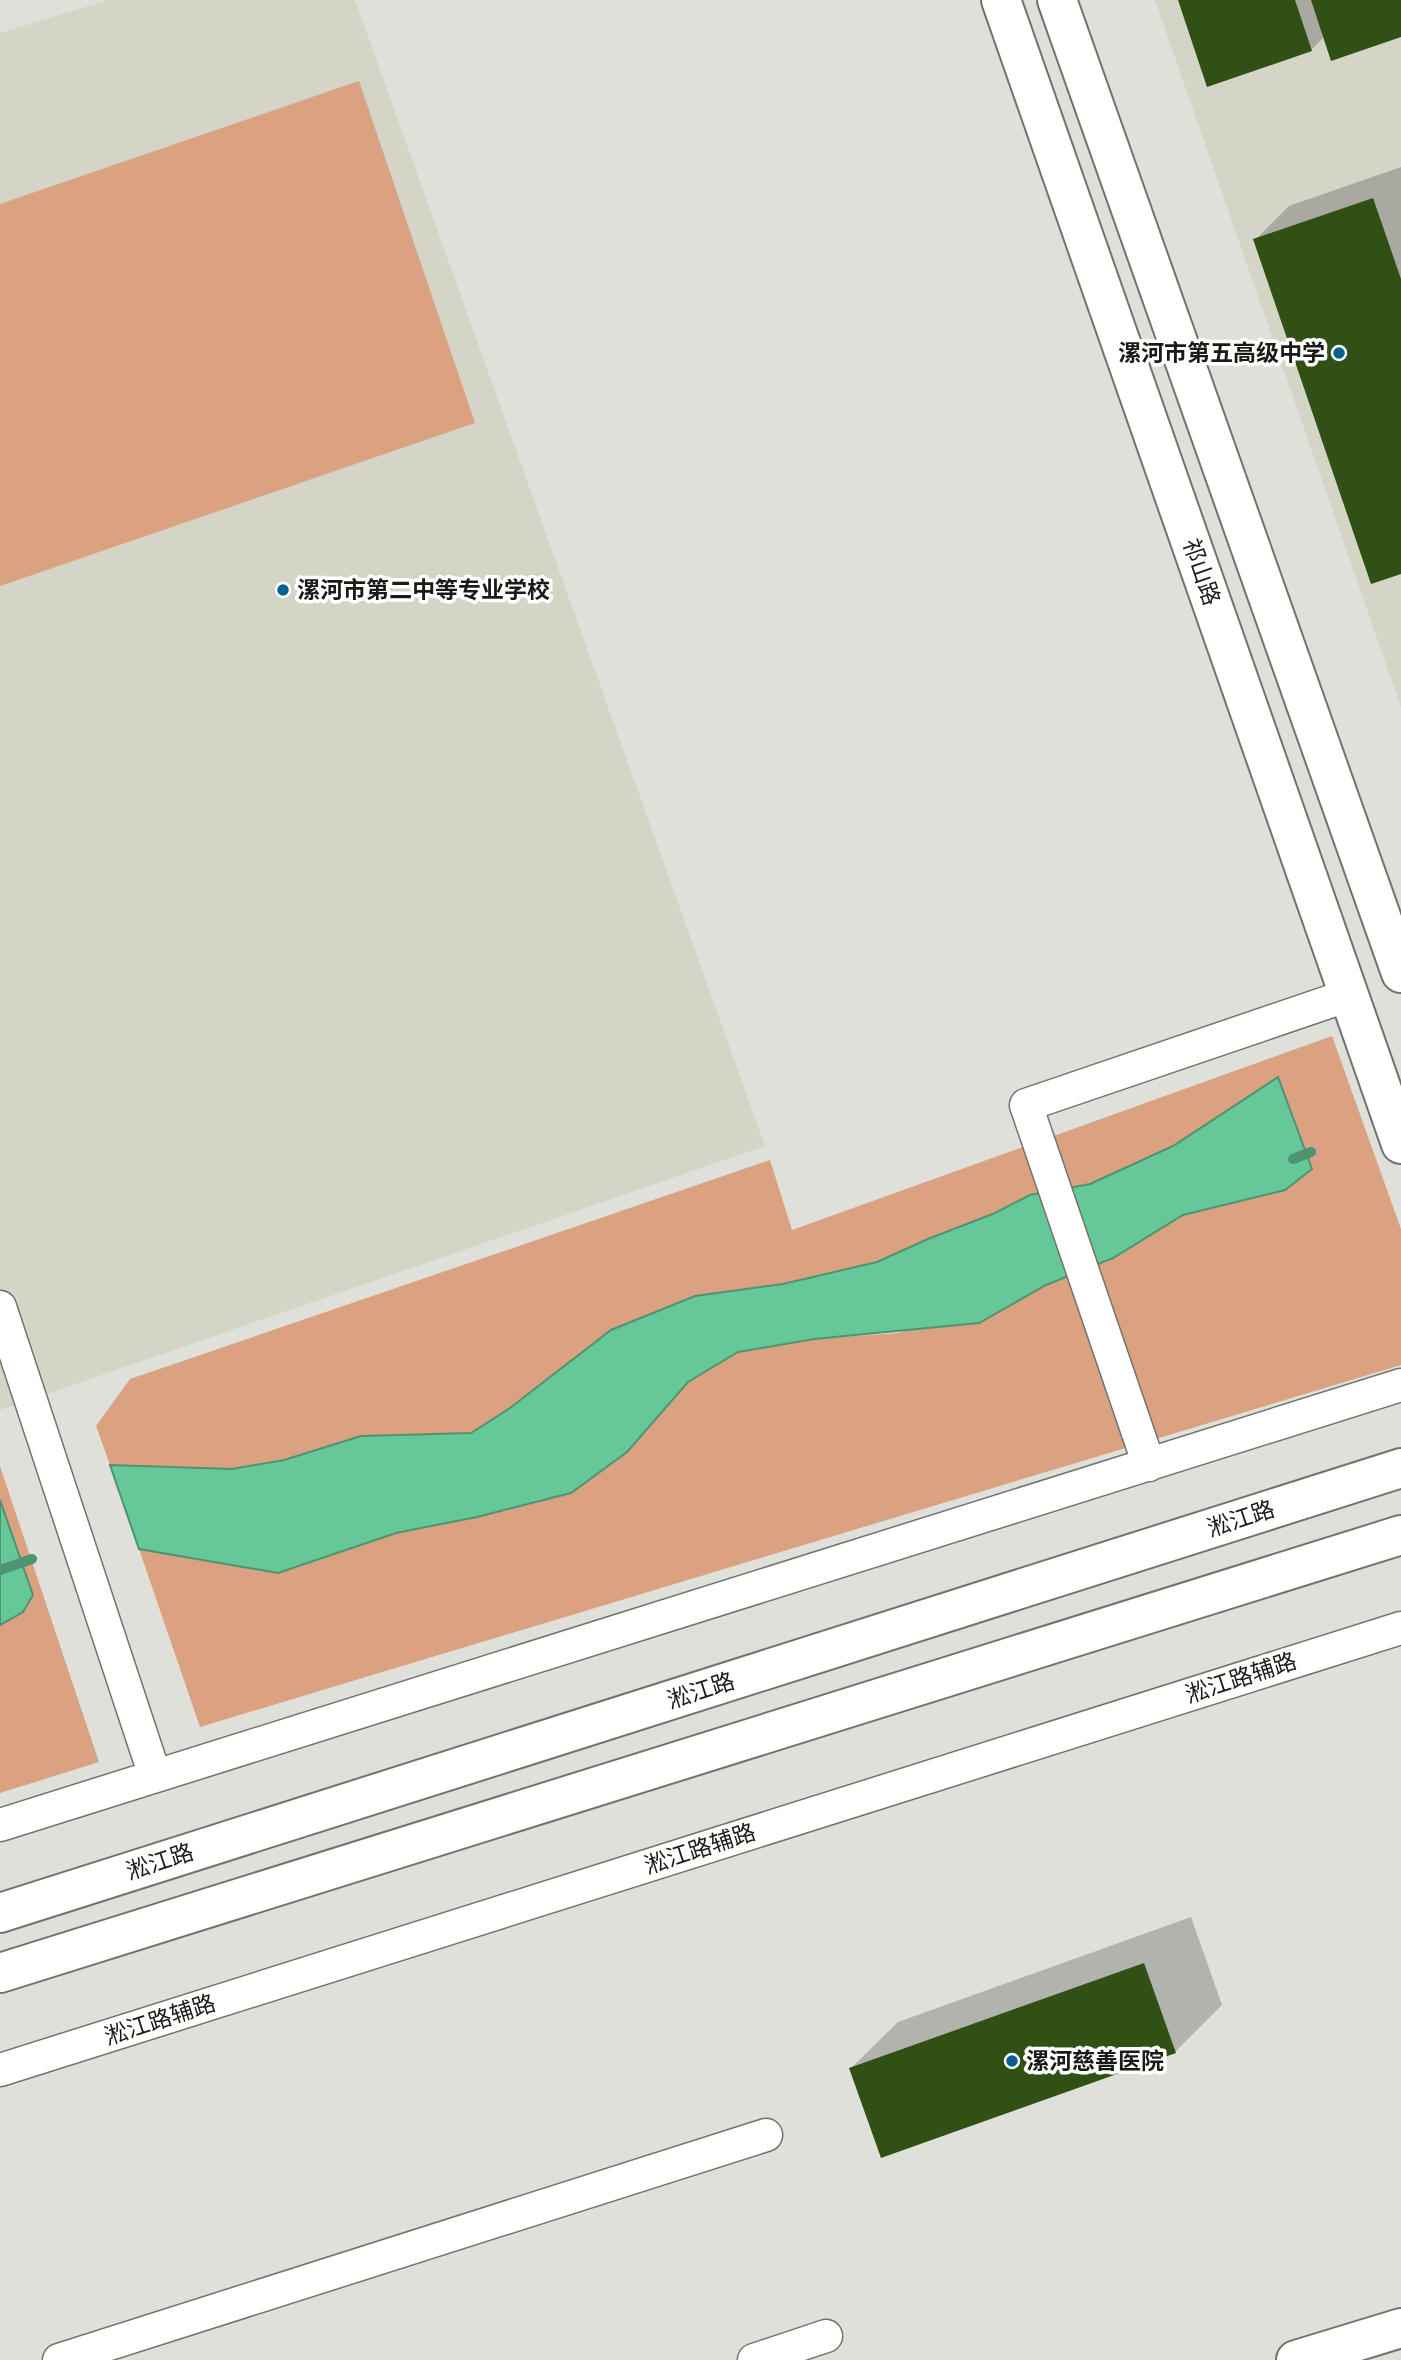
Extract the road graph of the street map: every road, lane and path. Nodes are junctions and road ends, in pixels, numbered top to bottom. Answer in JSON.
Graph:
{"nodes":[{"id":1,"x":1001,"y":0,"type":"edge"},
{"id":2,"x":1057,"y":0,"type":"edge"},
{"id":3,"x":1401,"y":973,"type":"edge"},
{"id":4,"x":1349,"y":995,"type":"junction"},
{"id":5,"x":1401,"y":1143,"type":"edge"},
{"id":6,"x":0,"y":1307,"type":"edge"},
{"id":7,"x":1401,"y":1385,"type":"edge"},
{"id":8,"x":1149,"y":1465,"type":"junction"},
{"id":9,"x":1401,"y":1468,"type":"edge"},
{"id":10,"x":1401,"y":1535,"type":"edge"},
{"id":11,"x":1401,"y":1628,"type":"edge"},
{"id":12,"x":155,"y":1776,"type":"junction"},
{"id":13,"x":0,"y":1825,"type":"edge"},
{"id":14,"x":0,"y":1913,"type":"edge"},
{"id":15,"x":0,"y":1972,"type":"edge"},
{"id":16,"x":0,"y":2070,"type":"edge"},
{"id":17,"x":766,"y":2135,"type":"dead end"},
{"id":18,"x":1401,"y":2328,"type":"edge"},
{"id":19,"x":826,"y":2336,"type":"dead end"},
{"id":20,"x":59,"y":2360,"type":"edge"},
{"id":21,"x":754,"y":2360,"type":"edge"},
{"id":22,"x":1296,"y":2360,"type":"edge"}],
"edges":[{"from":1,"to":4,"type":"main road","name":"祁山路"},
{"from":2,"to":3,"type":"main road"},
{"from":4,"to":5,"type":"main road","name":"祁山路"},
{"from":4,"to":8,"type":"street"},
{"from":6,"to":12,"type":"street"},
{"from":7,"to":8,"type":"street"},
{"from":8,"to":12,"type":"street"},
{"from":9,"to":14,"type":"main road","name":"淞江路"},
{"from":10,"to":15,"type":"main road"},
{"from":11,"to":16,"type":"street","name":"淞江路辅路"},
{"from":12,"to":13,"type":"street"},
{"from":17,"to":20,"type":"street"},
{"from":18,"to":22,"type":"main road"},
{"from":19,"to":21,"type":"street"}]}
